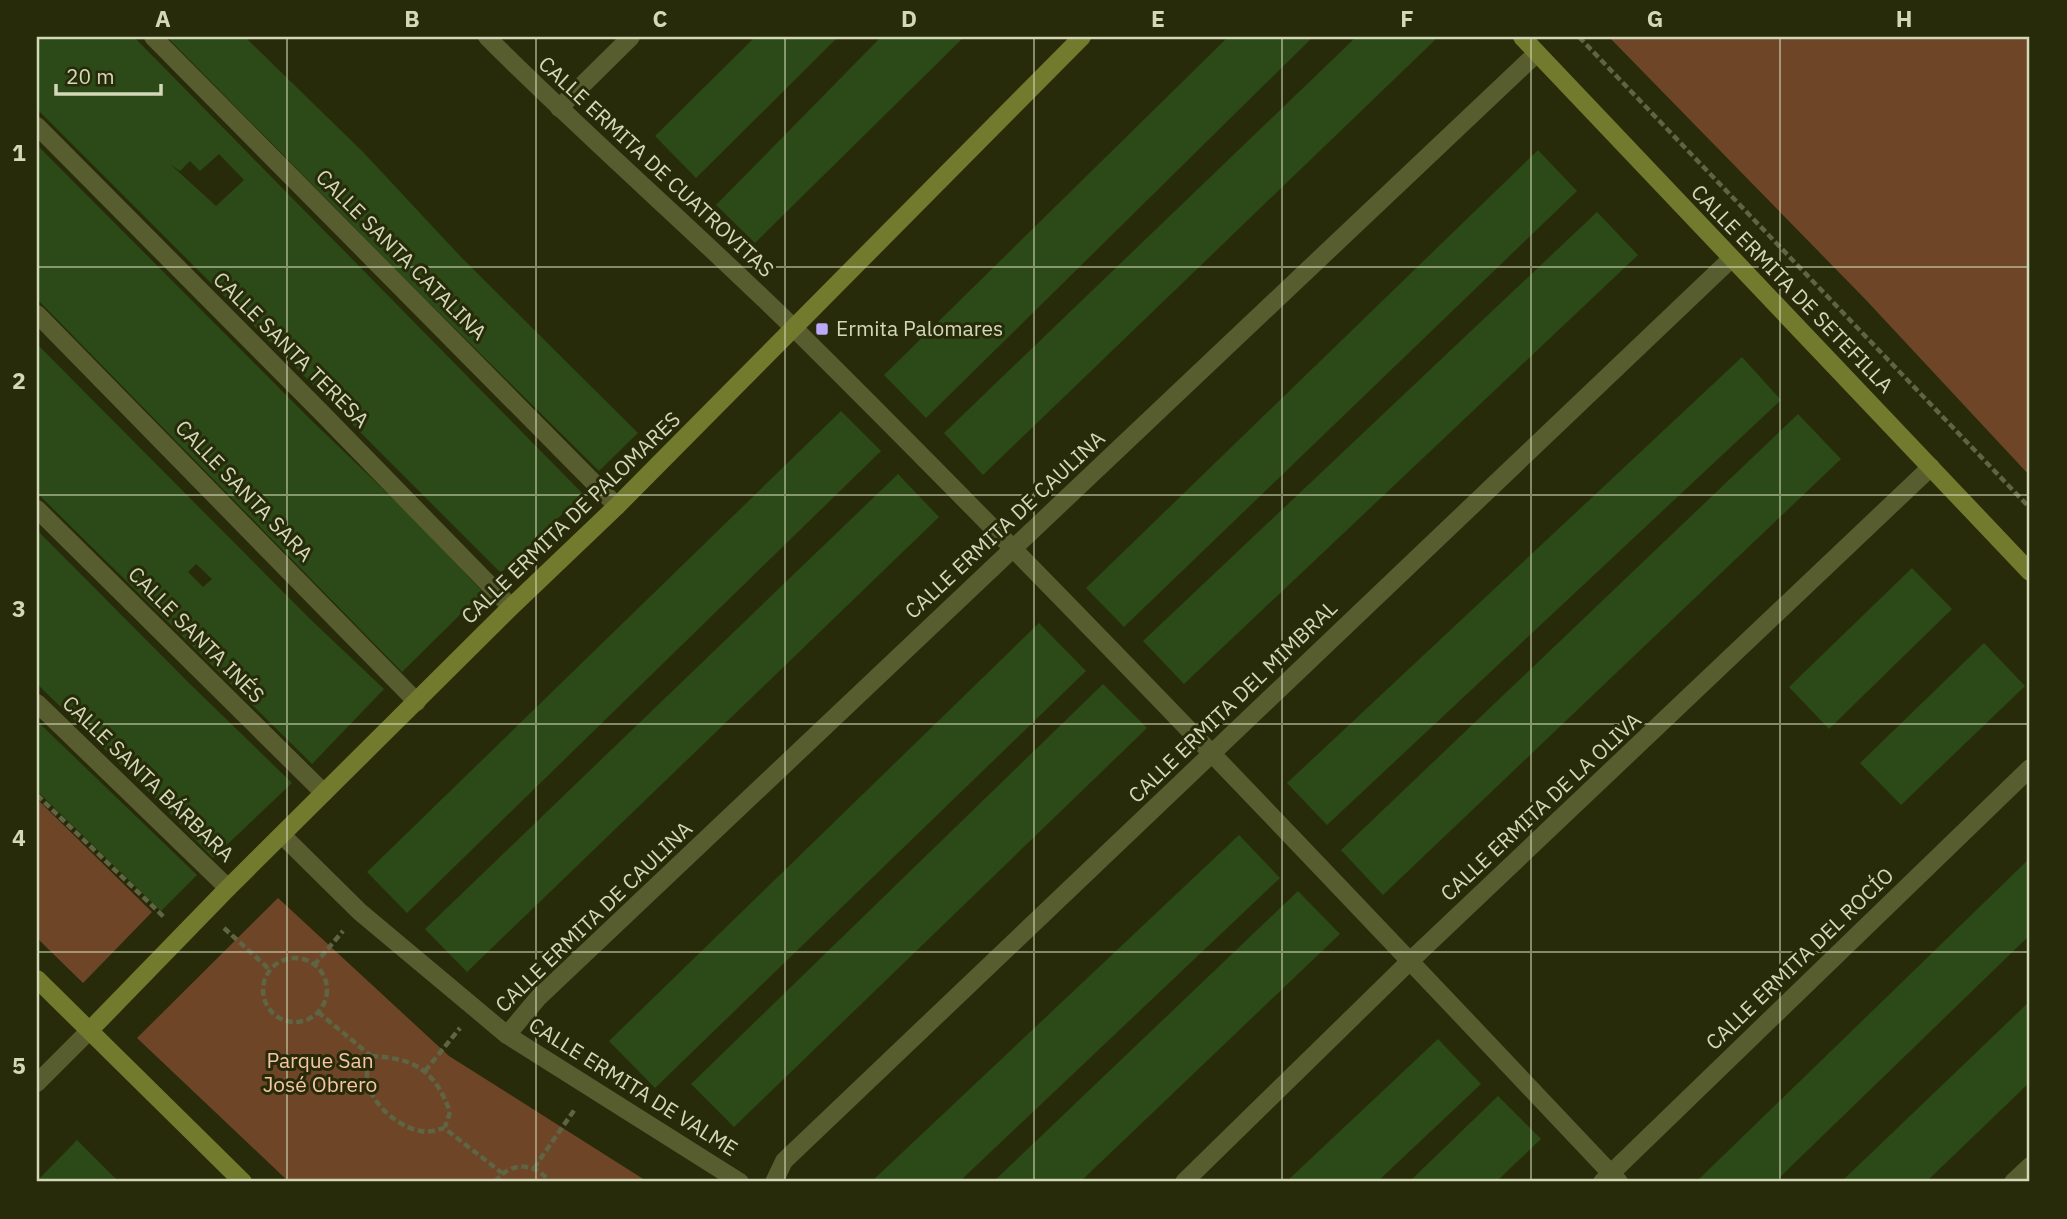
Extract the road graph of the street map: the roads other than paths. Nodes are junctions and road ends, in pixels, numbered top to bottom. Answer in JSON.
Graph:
{"nodes":[{"id":1,"x":153,"y":37,"type":"edge"},
{"id":2,"x":487,"y":37,"type":"edge"},
{"id":3,"x":631,"y":37,"type":"edge"},
{"id":4,"x":1082,"y":37,"type":"edge"},
{"id":5,"x":1522,"y":37,"type":"edge"},
{"id":6,"x":1537,"y":53,"type":"junction"},
{"id":7,"x":559,"y":108,"type":"junction"},
{"id":8,"x":37,"y":126,"type":"edge"},
{"id":9,"x":1731,"y":259,"type":"junction"},
{"id":10,"x":37,"y":314,"type":"edge"},
{"id":11,"x":794,"y":328,"type":"junction"},
{"id":12,"x":1931,"y":467,"type":"junction"},
{"id":13,"x":617,"y":506,"type":"junction"},
{"id":14,"x":37,"y":509,"type":"edge"},
{"id":15,"x":1014,"y":548,"type":"junction"},
{"id":16,"x":2030,"y":572,"type":"edge"},
{"id":17,"x":511,"y":607,"type":"junction"},
{"id":18,"x":417,"y":702,"type":"junction"},
{"id":19,"x":37,"y":703,"type":"edge"},
{"id":20,"x":1211,"y":755,"type":"junction"},
{"id":21,"x":2030,"y":768,"type":"edge"},
{"id":22,"x":324,"y":793,"type":"junction"},
{"id":23,"x":282,"y":835,"type":"junction"},
{"id":24,"x":228,"y":888,"type":"junction"},
{"id":25,"x":1409,"y":962,"type":"junction"},
{"id":26,"x":37,"y":979,"type":"edge"},
{"id":27,"x":90,"y":1030,"type":"junction"},
{"id":28,"x":507,"y":1035,"type":"junction"},
{"id":29,"x":37,"y":1083,"type":"edge"},
{"id":30,"x":2030,"y":1166,"type":"edge"},
{"id":31,"x":1611,"y":1179,"type":"edge"},
{"id":32,"x":243,"y":1182,"type":"edge"},
{"id":33,"x":740,"y":1182,"type":"edge"},
{"id":34,"x":774,"y":1182,"type":"edge"},
{"id":35,"x":1184,"y":1182,"type":"edge"},
{"id":36,"x":2013,"y":1182,"type":"edge"}],
"edges":[{"from":1,"to":13,"type":"street","name":"CALLE SANTA CATALINA"},
{"from":2,"to":7,"type":"street","name":"CALLE ERMITA DE CUATROVITAS"},
{"from":3,"to":7,"type":"street"},
{"from":4,"to":11,"type":"street","name":"CALLE ERMITA DE PALOMARES"},
{"from":5,"to":6,"type":"street","name":"CALLE ERMITA DE SETEFILLA"},
{"from":6,"to":9,"type":"street","name":"CALLE ERMITA DE SETEFILLA"},
{"from":6,"to":15,"type":"street","name":"CALLE ERMITA DE CAULINA"},
{"from":7,"to":11,"type":"street","name":"CALLE ERMITA DE CUATROVITAS"},
{"from":8,"to":17,"type":"street","name":"CALLE SANTA TERESA"},
{"from":9,"to":12,"type":"street","name":"CALLE ERMITA DE SETEFILLA"},
{"from":9,"to":20,"type":"street","name":"CALLE ERMITA DEL MIMBRAL"},
{"from":10,"to":18,"type":"street","name":"CALLE SANTA SARA"},
{"from":11,"to":13,"type":"street","name":"CALLE ERMITA DE PALOMARES"},
{"from":11,"to":15,"type":"street","name":"CALLE ERMITA DE CUATROVITAS"},
{"from":12,"to":16,"type":"street","name":"CALLE ERMITA DE SETEFILLA"},
{"from":12,"to":25,"type":"street","name":"CALLE ERMITA DE LA OLIVA"},
{"from":13,"to":17,"type":"street","name":"CALLE ERMITA DE PALOMARES"},
{"from":14,"to":22,"type":"street","name":"CALLE SANTA INÉS"},
{"from":15,"to":20,"type":"street","name":"CALLE ERMITA DE CUATROVITAS"},
{"from":15,"to":28,"type":"street","name":"CALLE ERMITA DE CAULINA"},
{"from":17,"to":18,"type":"street","name":"CALLE ERMITA DE PALOMARES"},
{"from":18,"to":22,"type":"street","name":"CALLE ERMITA DE PALOMARES"},
{"from":19,"to":24,"type":"street","name":"CALLE SANTA BÁRBARA"},
{"from":20,"to":25,"type":"street","name":"CALLE ERMITA DE CUATROVITAS"},
{"from":20,"to":34,"type":"street","name":"CALLE ERMITA DEL MIMBRAL"},
{"from":21,"to":31,"type":"street","name":"CALLE ERMITA DEL ROCÍO"},
{"from":22,"to":23,"type":"street","name":"CALLE ERMITA DE PALOMARES"},
{"from":23,"to":24,"type":"street","name":"CALLE ERMITA DE PALOMARES"},
{"from":23,"to":28,"type":"street","name":"CALLE ERMITA DE VALME"},
{"from":24,"to":27,"type":"street","name":"CALLE ERMITA DE PALOMARES"},
{"from":25,"to":31,"type":"street","name":"CALLE ERMITA DE CUATROVITAS"},
{"from":25,"to":35,"type":"street","name":"CALLE ERMITA DE LA OLIVA"},
{"from":26,"to":27,"type":"street"},
{"from":27,"to":29,"type":"street"},
{"from":27,"to":32,"type":"street"},
{"from":28,"to":33,"type":"street","name":"CALLE ERMITA DE VALME"},
{"from":30,"to":36,"type":"street"}]}
